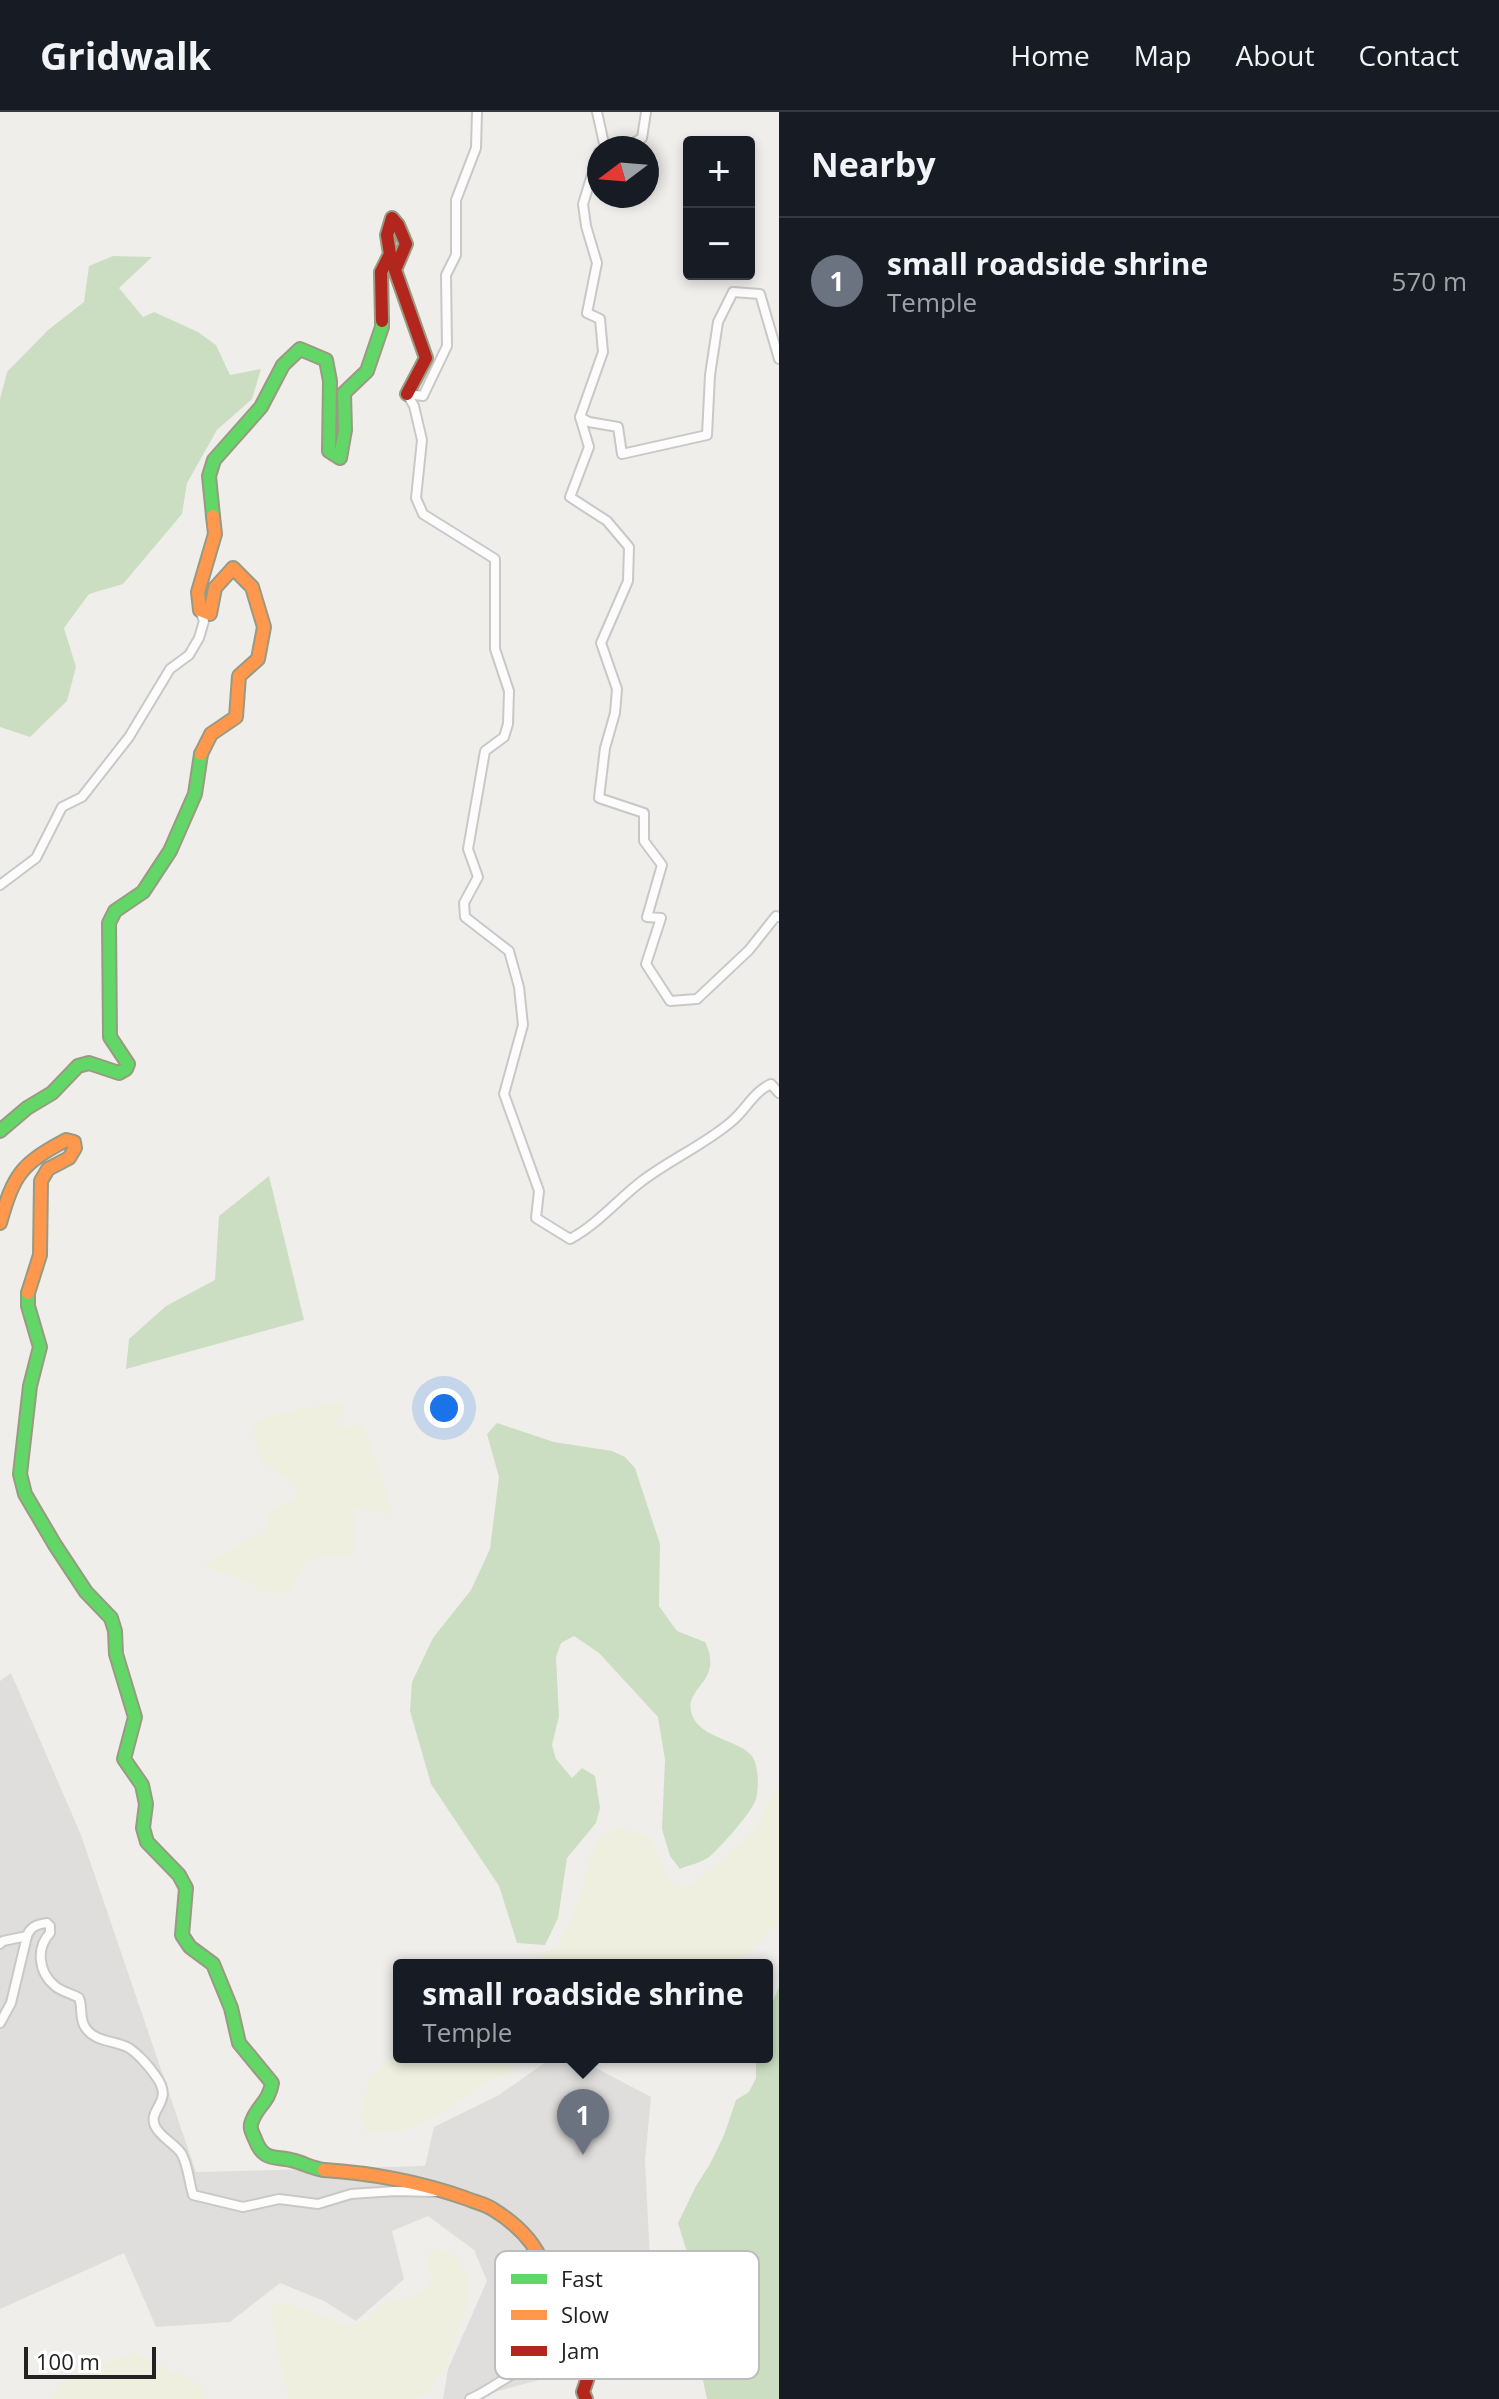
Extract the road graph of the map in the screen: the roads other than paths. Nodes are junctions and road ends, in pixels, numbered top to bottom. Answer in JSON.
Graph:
{"nodes":[{"id":1,"x":477,"y":112,"type":"edge"},
{"id":2,"x":597,"y":112,"type":"edge"},
{"id":3,"x":646,"y":112,"type":"edge"},
{"id":4,"x":604,"y":136,"type":"edge"},
{"id":5,"x":642,"y":136,"type":"edge"},
{"id":6,"x":587,"y":192,"type":"edge"},
{"id":7,"x":779,"y":359,"type":"edge"},
{"id":8,"x":407,"y":394,"type":"junction"},
{"id":9,"x":580,"y":417,"type":"junction"},
{"id":10,"x":200,"y":610,"type":"junction"},
{"id":11,"x":0,"y":885,"type":"edge"},
{"id":12,"x":779,"y":917,"type":"edge"},
{"id":13,"x":779,"y":1093,"type":"edge"},
{"id":14,"x":0,"y":1131,"type":"edge"},
{"id":15,"x":0,"y":1223,"type":"edge"},
{"id":16,"x":27,"y":1936,"type":"junction"},
{"id":17,"x":0,"y":1944,"type":"edge"},
{"id":18,"x":0,"y":2023,"type":"edge"},
{"id":19,"x":441,"y":2190,"type":"junction"},
{"id":20,"x":536,"y":2251,"type":"edge"},
{"id":21,"x":504,"y":2379,"type":"edge"},
{"id":22,"x":587,"y":2379,"type":"edge"},
{"id":23,"x":470,"y":2399,"type":"edge"},
{"id":24,"x":586,"y":2399,"type":"edge"}],
"edges":[{"from":1,"to":8,"type":"street"},
{"from":2,"to":4,"type":"street"},
{"from":3,"to":5,"type":"street"},
{"from":6,"to":9,"type":"street"},
{"from":7,"to":9,"type":"street"},
{"from":8,"to":10,"type":"main road"},
{"from":8,"to":13,"type":"street"},
{"from":9,"to":12,"type":"street"},
{"from":10,"to":11,"type":"street"},
{"from":10,"to":14,"type":"main road"},
{"from":15,"to":19,"type":"main road"},
{"from":16,"to":17,"type":"street"},
{"from":16,"to":18,"type":"street"},
{"from":16,"to":19,"type":"street"},
{"from":19,"to":20,"type":"main road"},
{"from":21,"to":23,"type":"street"},
{"from":22,"to":24,"type":"main road"}]}
